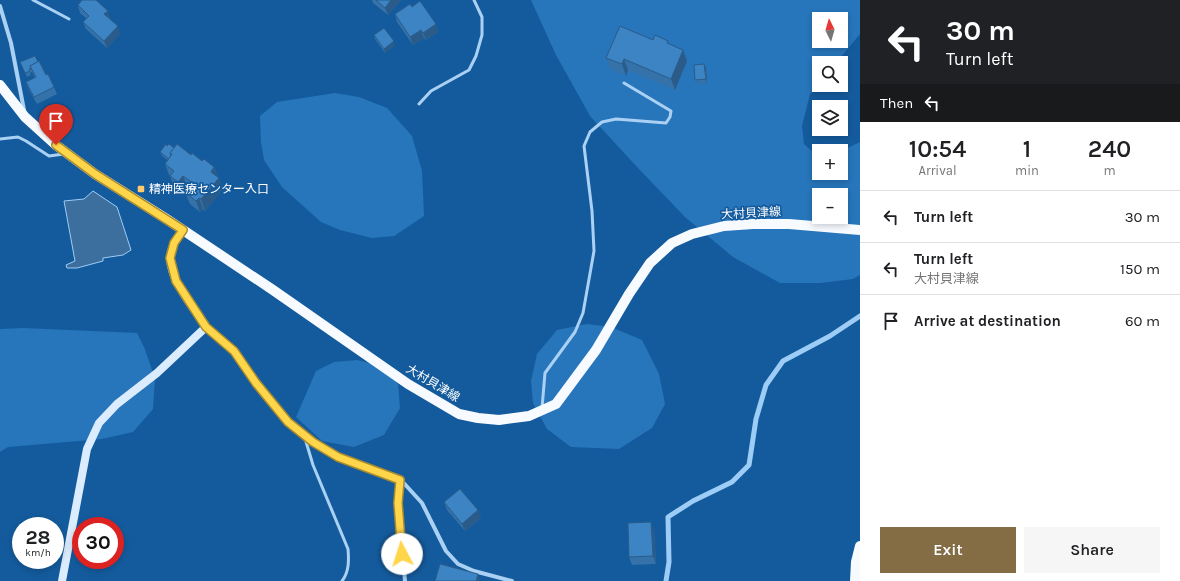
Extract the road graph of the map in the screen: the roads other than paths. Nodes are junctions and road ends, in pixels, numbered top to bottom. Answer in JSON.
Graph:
{"nodes":[{"id":1,"x":33,"y":0,"type":"edge"},
{"id":2,"x":474,"y":0,"type":"edge"},
{"id":3,"x":0,"y":6,"type":"edge"},
{"id":4,"x":69,"y":19,"type":"dead end"},
{"id":5,"x":624,"y":83,"type":"dead end"},
{"id":6,"x":0,"y":85,"type":"edge"},
{"id":7,"x":419,"y":104,"type":"dead end"},
{"id":8,"x":25,"y":117,"type":"junction"},
{"id":9,"x":0,"y":139,"type":"edge"},
{"id":10,"x":67,"y":153,"type":"junction"},
{"id":11,"x":183,"y":230,"type":"junction"},
{"id":12,"x":860,"y":230,"type":"edge"},
{"id":13,"x":206,"y":327,"type":"junction"},
{"id":14,"x":542,"y":410,"type":"junction"},
{"id":15,"x":304,"y":435,"type":"junction"},
{"id":16,"x":400,"y":480,"type":"junction"},
{"id":17,"x":860,"y":546,"type":"edge"},
{"id":18,"x":62,"y":581,"type":"edge"},
{"id":19,"x":342,"y":581,"type":"edge"},
{"id":20,"x":405,"y":581,"type":"edge"},
{"id":21,"x":512,"y":581,"type":"edge"},
{"id":22,"x":855,"y":581,"type":"edge"}],
"edges":[{"from":1,"to":4,"type":"lane"},
{"from":2,"to":7,"type":"lane"},
{"from":3,"to":8,"type":"street"},
{"from":5,"to":14,"type":"lane"},
{"from":6,"to":8,"type":"main road","name":"大村貝津線"},
{"from":8,"to":10,"type":"main road","name":"大村貝津線"},
{"from":9,"to":10,"type":"lane"},
{"from":10,"to":11,"type":"main road","name":"大村貝津線"},
{"from":11,"to":13,"type":"street"},
{"from":11,"to":14,"type":"main road","name":"大村貝津線"},
{"from":12,"to":14,"type":"main road","name":"大村貝津線"},
{"from":13,"to":15,"type":"street"},
{"from":13,"to":18,"type":"street"},
{"from":15,"to":16,"type":"street"},
{"from":15,"to":19,"type":"lane"},
{"from":16,"to":20,"type":"street"},
{"from":16,"to":21,"type":"street"},
{"from":17,"to":22,"type":"main road"}]}
